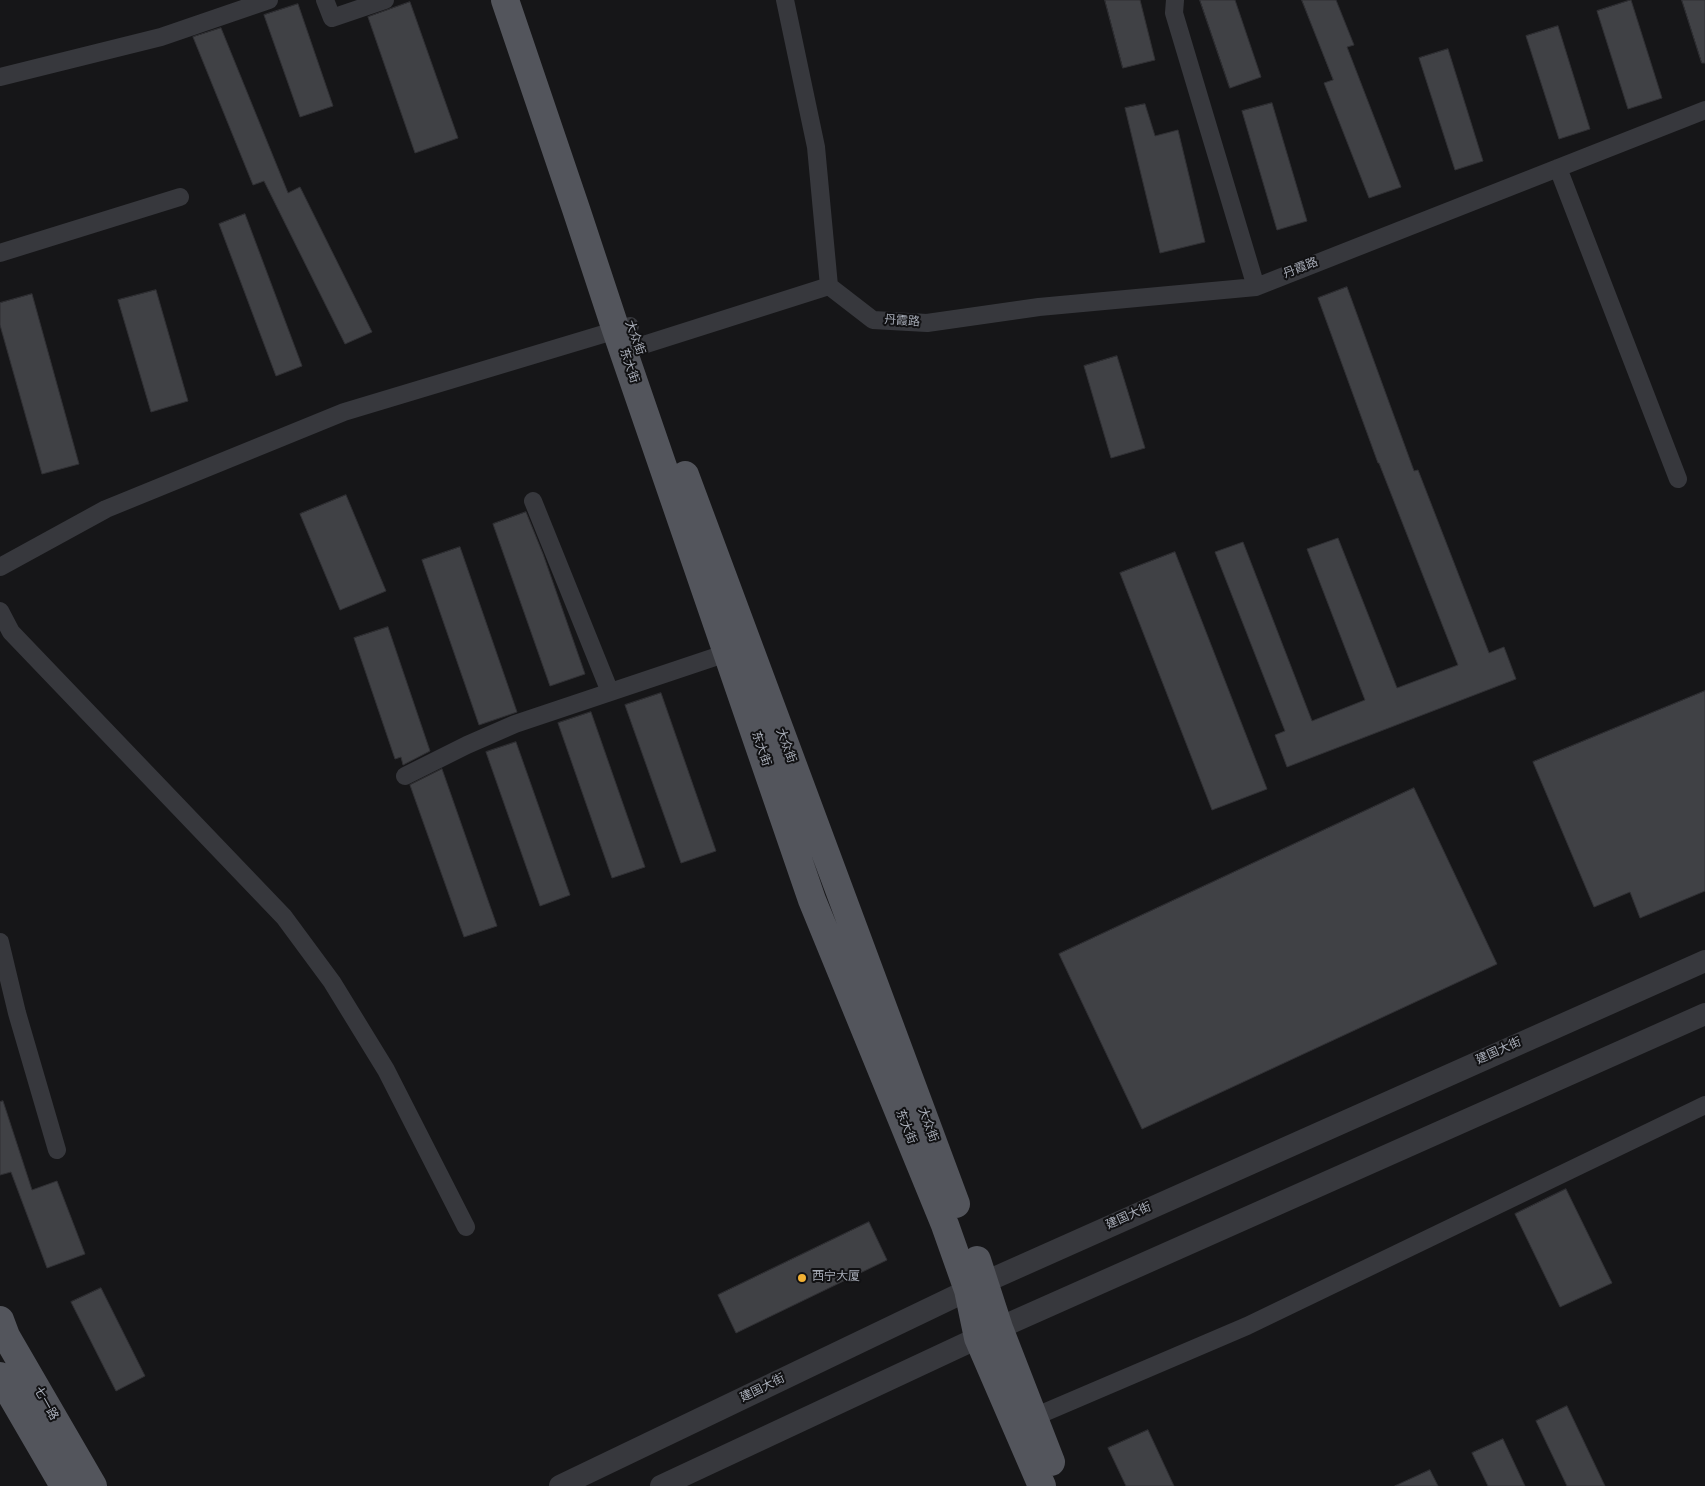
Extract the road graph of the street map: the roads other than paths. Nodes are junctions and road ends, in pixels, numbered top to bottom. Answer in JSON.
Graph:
{"nodes":[{"id":1,"x":269,"y":0,"type":"edge"},
{"id":2,"x":325,"y":0,"type":"edge"},
{"id":3,"x":385,"y":0,"type":"edge"},
{"id":4,"x":505,"y":0,"type":"edge"},
{"id":5,"x":524,"y":0,"type":"edge"},
{"id":6,"x":785,"y":0,"type":"edge"},
{"id":7,"x":1175,"y":0,"type":"edge"},
{"id":8,"x":0,"y":77,"type":"edge"},
{"id":9,"x":1705,"y":110,"type":"edge"},
{"id":10,"x":1558,"y":168,"type":"junction"},
{"id":11,"x":180,"y":198,"type":"dead end"},
{"id":12,"x":0,"y":253,"type":"edge"},
{"id":13,"x":829,"y":286,"type":"junction"},
{"id":14,"x":1256,"y":287,"type":"junction"},
{"id":15,"x":628,"y":334,"type":"junction"},
{"id":16,"x":1678,"y":479,"type":"dead end"},
{"id":17,"x":533,"y":501,"type":"dead end"},
{"id":18,"x":0,"y":567,"type":"edge"},
{"id":19,"x":0,"y":611,"type":"edge"},
{"id":20,"x":727,"y":653,"type":"junction"},
{"id":21,"x":610,"y":692,"type":"junction"},
{"id":22,"x":405,"y":776,"type":"dead end"},
{"id":23,"x":0,"y":942,"type":"edge"},
{"id":24,"x":1705,"y":961,"type":"edge"},
{"id":25,"x":1705,"y":1014,"type":"edge"},
{"id":26,"x":1705,"y":1105,"type":"edge"},
{"id":27,"x":57,"y":1150,"type":"dead end"},
{"id":28,"x":466,"y":1227,"type":"dead end"},
{"id":29,"x":976,"y":1286,"type":"junction"},
{"id":30,"x":0,"y":1320,"type":"edge"},
{"id":31,"x":988,"y":1333,"type":"junction"},
{"id":32,"x":0,"y":1376,"type":"edge"},
{"id":33,"x":1034,"y":1417,"type":"junction"},
{"id":34,"x":64,"y":1486,"type":"edge"},
{"id":35,"x":93,"y":1486,"type":"edge"},
{"id":36,"x":560,"y":1486,"type":"edge"},
{"id":37,"x":661,"y":1486,"type":"edge"},
{"id":38,"x":1042,"y":1486,"type":"edge"},
{"id":39,"x":1061,"y":1486,"type":"edge"}],
"edges":[{"from":1,"to":8,"type":"street"},
{"from":2,"to":3,"type":"street"},
{"from":4,"to":15,"type":"main road","name":"东大街"},
{"from":5,"to":15,"type":"main road","name":"大众街"},
{"from":6,"to":13,"type":"street"},
{"from":7,"to":14,"type":"street"},
{"from":9,"to":10,"type":"street","name":"丹霞路"},
{"from":10,"to":14,"type":"street","name":"丹霞路"},
{"from":10,"to":16,"type":"street"},
{"from":11,"to":12,"type":"street"},
{"from":13,"to":14,"type":"street","name":"丹霞路"},
{"from":13,"to":15,"type":"street"},
{"from":15,"to":18,"type":"street"},
{"from":15,"to":20,"type":"main road","name":"东大街"},
{"from":15,"to":29,"type":"main road","name":"大众街"},
{"from":17,"to":21,"type":"street"},
{"from":19,"to":28,"type":"street"},
{"from":20,"to":21,"type":"street"},
{"from":20,"to":29,"type":"main road","name":"东大街"},
{"from":21,"to":22,"type":"street"},
{"from":23,"to":27,"type":"street"},
{"from":24,"to":29,"type":"street","name":"建国大街"},
{"from":25,"to":31,"type":"street"},
{"from":26,"to":33,"type":"street"},
{"from":29,"to":31,"type":"main road","name":"东大街"},
{"from":29,"to":36,"type":"street","name":"建国大街"},
{"from":30,"to":35,"type":"main road","name":"七一路"},
{"from":31,"to":33,"type":"main road"},
{"from":31,"to":37,"type":"street"},
{"from":31,"to":38,"type":"main road","name":"东大街"},
{"from":32,"to":34,"type":"main road","name":"七一路"},
{"from":33,"to":39,"type":"main road"}]}
